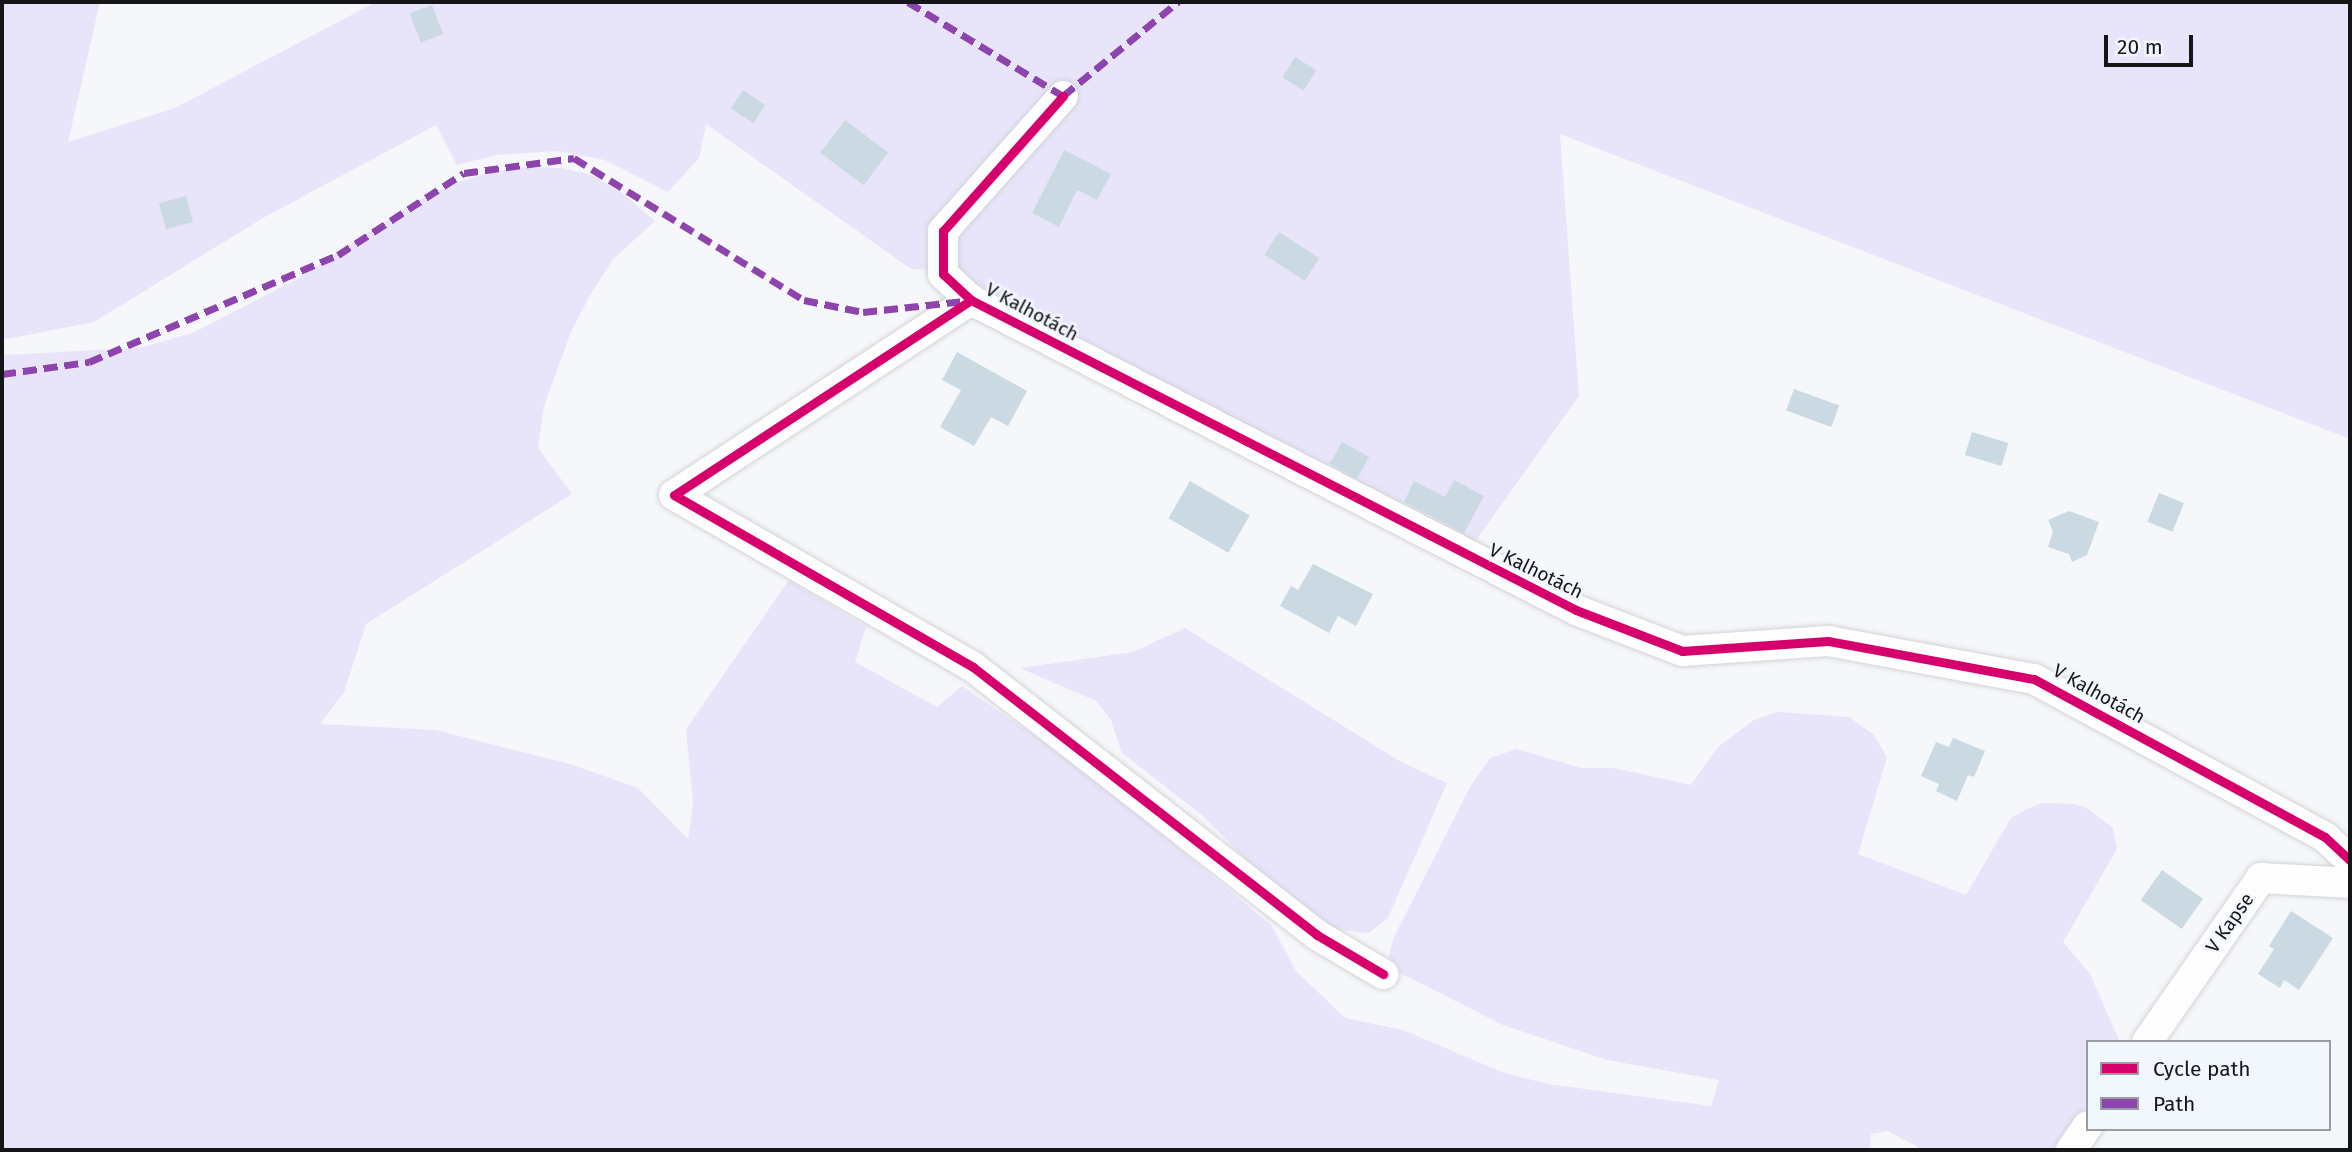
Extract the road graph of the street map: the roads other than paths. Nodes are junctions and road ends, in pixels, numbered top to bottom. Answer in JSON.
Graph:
{"nodes":[{"id":1,"x":1063,"y":96,"type":"dead end"},
{"id":2,"x":971,"y":300,"type":"junction"},
{"id":3,"x":2350,"y":860,"type":"edge"},
{"id":4,"x":2350,"y":883,"type":"edge"},
{"id":5,"x":1383,"y":974,"type":"dead end"},
{"id":6,"x":2148,"y":1040,"type":"edge"},
{"id":7,"x":2086,"y":1129,"type":"edge"},
{"id":8,"x":2071,"y":1150,"type":"edge"}],
"edges":[{"from":1,"to":2,"type":"street","name":"V Kalhotách"},
{"from":2,"to":3,"type":"street","name":"V Kalhotách"},
{"from":2,"to":5,"type":"street"},
{"from":4,"to":6,"type":"street","name":"V Kapse"},
{"from":7,"to":8,"type":"street"}]}
